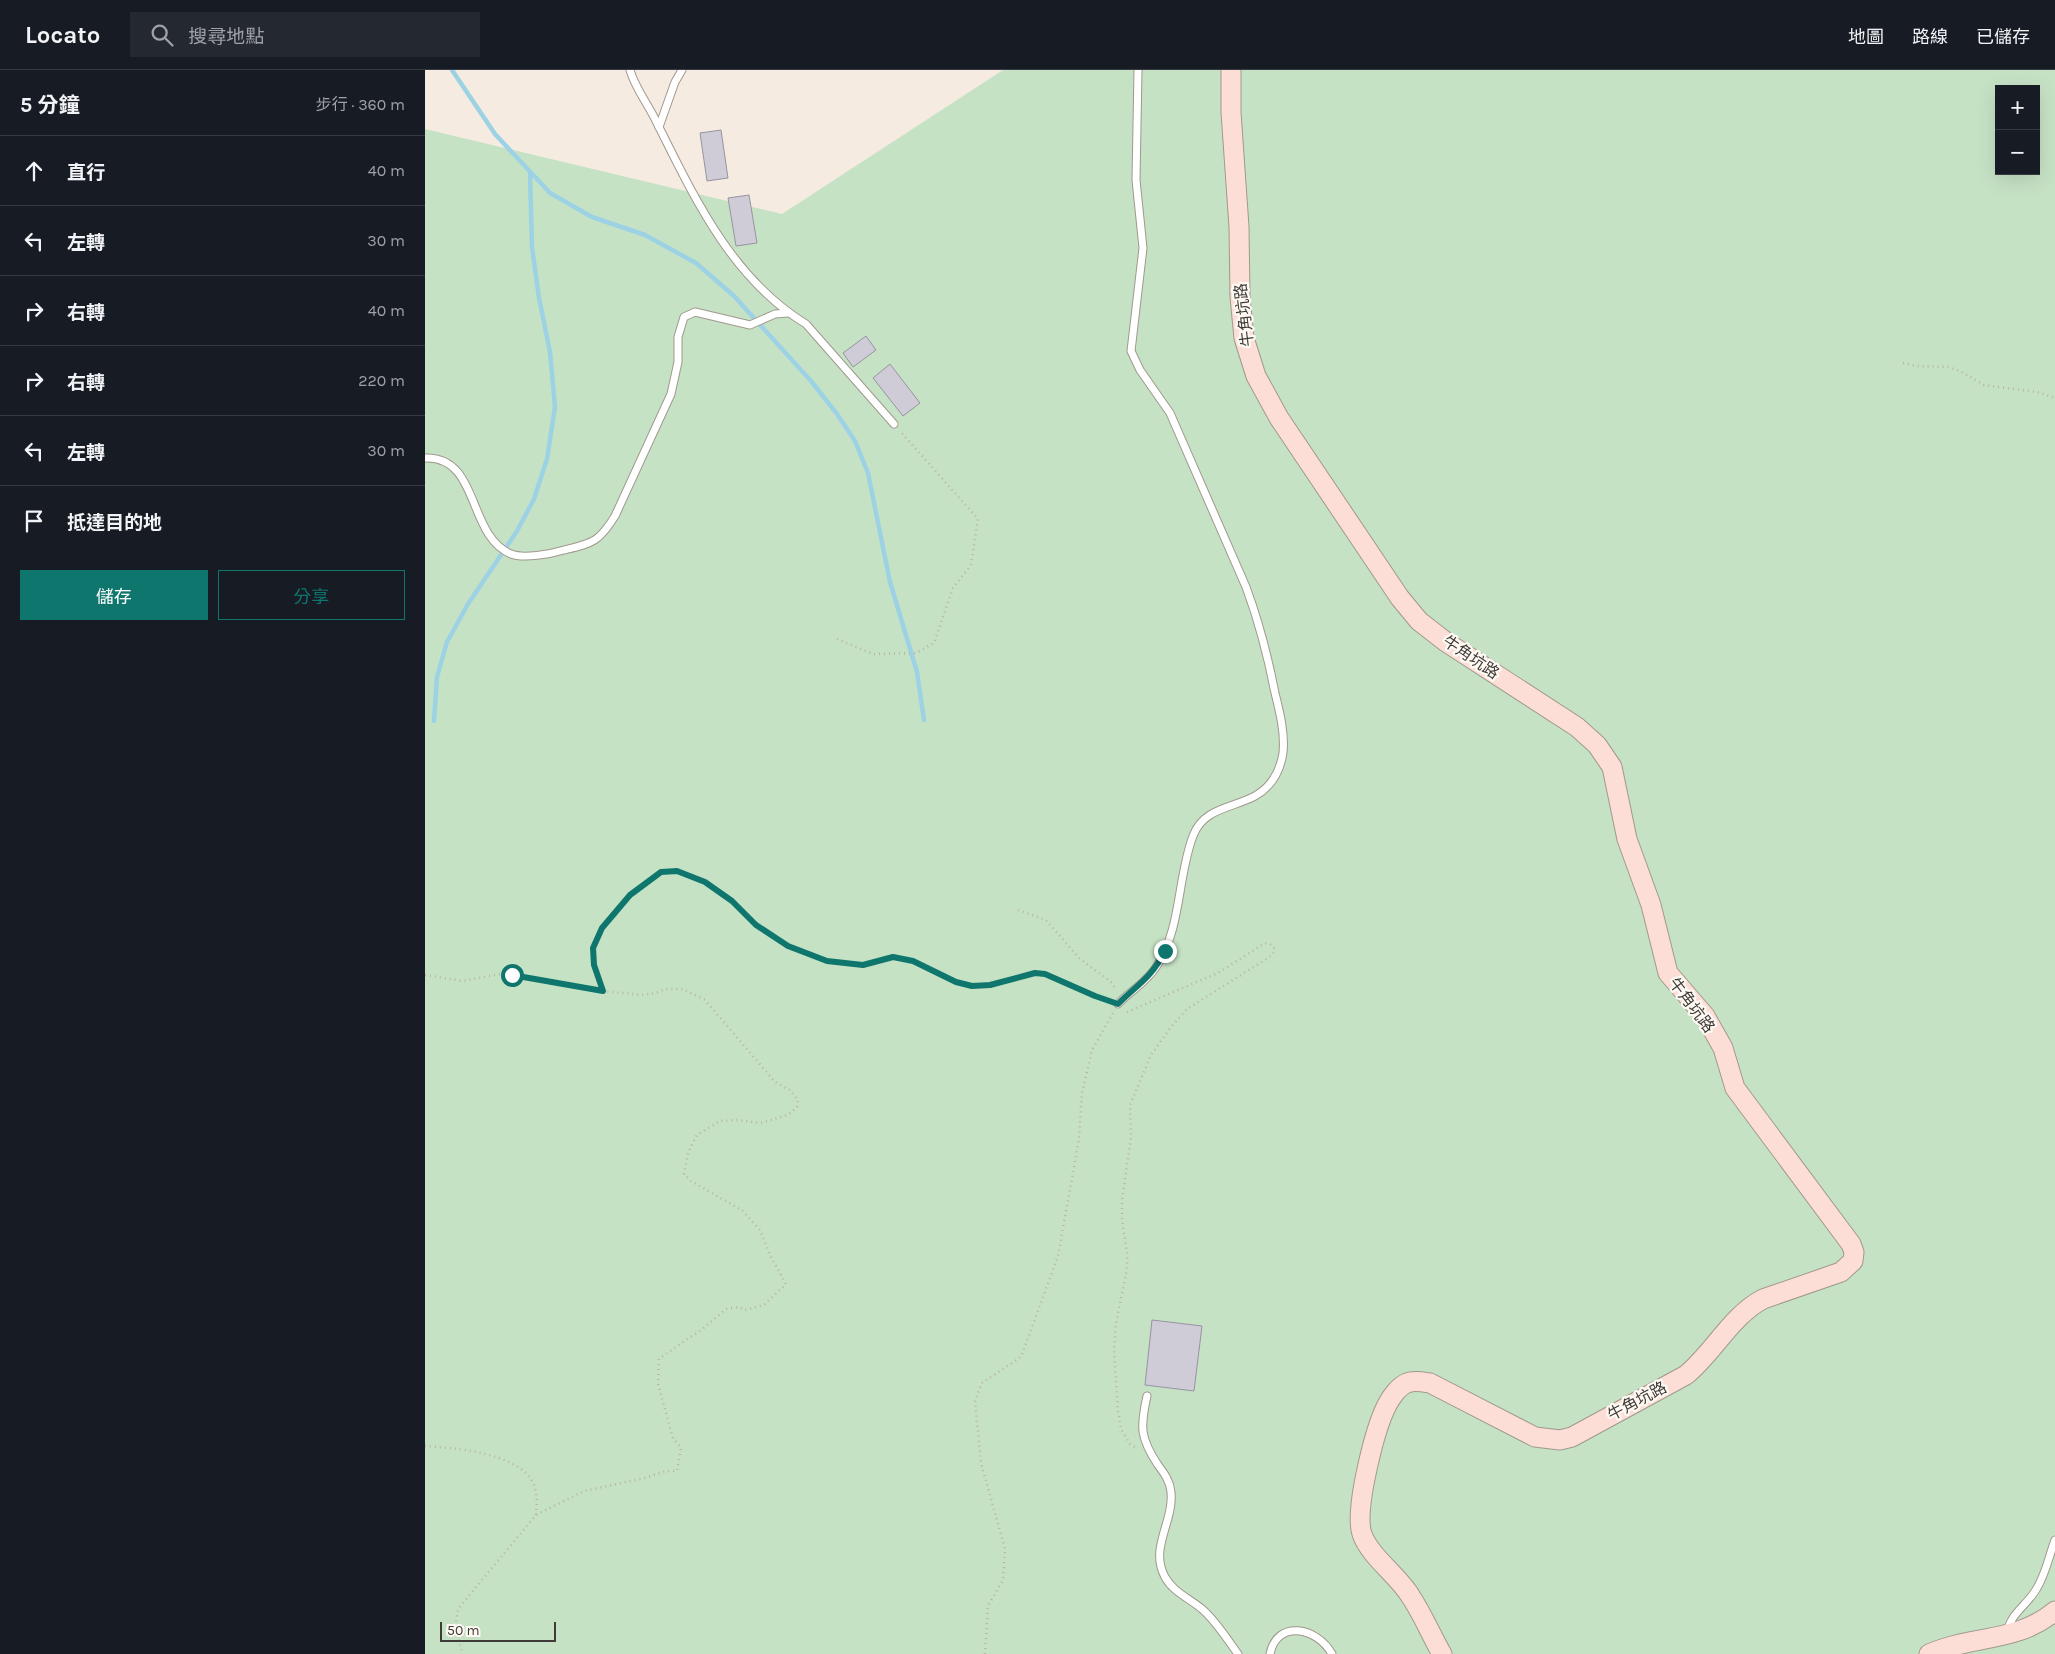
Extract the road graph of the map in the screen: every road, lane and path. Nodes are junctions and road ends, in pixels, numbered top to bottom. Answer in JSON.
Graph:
{"nodes":[{"id":1,"x":630,"y":70,"type":"edge"},
{"id":2,"x":682,"y":70,"type":"edge"},
{"id":3,"x":1138,"y":70,"type":"edge"},
{"id":4,"x":1231,"y":70,"type":"edge"},
{"id":5,"x":659,"y":127,"type":"junction"},
{"id":6,"x":788,"y":313,"type":"junction"},
{"id":7,"x":1903,"y":363,"type":"dead end"},
{"id":8,"x":2055,"y":398,"type":"edge"},
{"id":9,"x":894,"y":424,"type":"joint"},
{"id":10,"x":425,"y":458,"type":"edge"},
{"id":11,"x":837,"y":639,"type":"dead end"},
{"id":12,"x":1018,"y":910,"type":"dead end"},
{"id":13,"x":425,"y":975,"type":"edge"},
{"id":14,"x":603,"y":991,"type":"junction"},
{"id":15,"x":1121,"y":1002,"type":"junction"},
{"id":16,"x":1109,"y":1019,"type":"junction"},
{"id":17,"x":1147,"y":1396,"type":"dead end"},
{"id":18,"x":425,"y":1446,"type":"edge"},
{"id":19,"x":1158,"y":1464,"type":"junction"},
{"id":20,"x":536,"y":1515,"type":"junction"},
{"id":21,"x":2055,"y":1540,"type":"edge"},
{"id":22,"x":2055,"y":1611,"type":"edge"},
{"id":23,"x":2006,"y":1636,"type":"junction"},
{"id":24,"x":463,"y":1654,"type":"edge"},
{"id":25,"x":985,"y":1654,"type":"edge"},
{"id":26,"x":1238,"y":1654,"type":"edge"},
{"id":27,"x":1270,"y":1654,"type":"edge"},
{"id":28,"x":1332,"y":1654,"type":"edge"},
{"id":29,"x":1441,"y":1654,"type":"edge"},
{"id":30,"x":1929,"y":1654,"type":"edge"}],
"edges":[{"from":1,"to":5,"type":"lane"},
{"from":2,"to":5,"type":"lane"},
{"from":3,"to":15,"type":"lane"},
{"from":4,"to":29,"type":"street","name":"牛角坑路"},
{"from":5,"to":6,"type":"lane"},
{"from":6,"to":9,"type":"lane"},
{"from":6,"to":10,"type":"lane"},
{"from":7,"to":8,"type":"path"},
{"from":9,"to":11,"type":"path"},
{"from":12,"to":15,"type":"path"},
{"from":13,"to":14,"type":"path"},
{"from":14,"to":15,"type":"path"},
{"from":14,"to":20,"type":"path"},
{"from":15,"to":16,"type":"path"},
{"from":16,"to":19,"type":"path"},
{"from":16,"to":25,"type":"path"},
{"from":17,"to":19,"type":"lane"},
{"from":18,"to":20,"type":"path"},
{"from":19,"to":26,"type":"lane"},
{"from":20,"to":24,"type":"path"},
{"from":21,"to":23,"type":"lane"},
{"from":22,"to":23,"type":"street"},
{"from":23,"to":30,"type":"street"},
{"from":27,"to":28,"type":"lane"}]}
